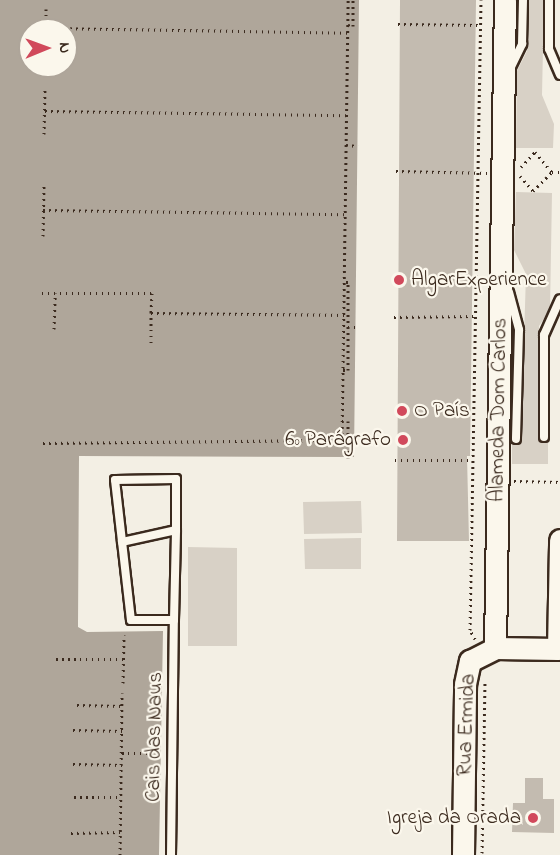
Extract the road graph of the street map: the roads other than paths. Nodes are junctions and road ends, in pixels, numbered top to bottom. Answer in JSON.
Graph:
{"nodes":[{"id":1,"x":505,"y":0,"type":"edge"},
{"id":2,"x":523,"y":0,"type":"edge"},
{"id":3,"x":549,"y":0,"type":"edge"},
{"id":4,"x":560,"y":75,"type":"edge"},
{"id":5,"x":503,"y":85,"type":"junction"},
{"id":6,"x":501,"y":263,"type":"junction"},
{"id":7,"x":560,"y":299,"type":"edge"},
{"id":8,"x":544,"y":437,"type":"dead end"},
{"id":9,"x":516,"y":439,"type":"dead end"},
{"id":10,"x":176,"y":530,"type":"junction"},
{"id":11,"x":560,"y":540,"type":"edge"},
{"id":12,"x":122,"y":542,"type":"junction"},
{"id":13,"x":174,"y":620,"type":"junction"},
{"id":14,"x":489,"y":650,"type":"junction"},
{"id":15,"x":171,"y":855,"type":"edge"},
{"id":16,"x":463,"y":855,"type":"edge"}],
"edges":[{"from":1,"to":5,"type":"street","name":"Alameda Dom Carlos"},
{"from":2,"to":5,"type":"lane"},
{"from":3,"to":4,"type":"lane"},
{"from":5,"to":6,"type":"street","name":"Alameda Dom Carlos"},
{"from":6,"to":9,"type":"lane"},
{"from":6,"to":14,"type":"street","name":"Alameda Dom Carlos"},
{"from":7,"to":8,"type":"lane"},
{"from":10,"to":12,"type":"lane"},
{"from":10,"to":12,"type":"lane","name":"Cais das Naus"},
{"from":10,"to":13,"type":"lane","name":"Cais das Naus"},
{"from":11,"to":14,"type":"street"},
{"from":12,"to":13,"type":"lane","name":"Cais das Naus"},
{"from":13,"to":15,"type":"lane","name":"Cais das Naus"},
{"from":14,"to":16,"type":"street","name":"Rua Ermida"}]}
